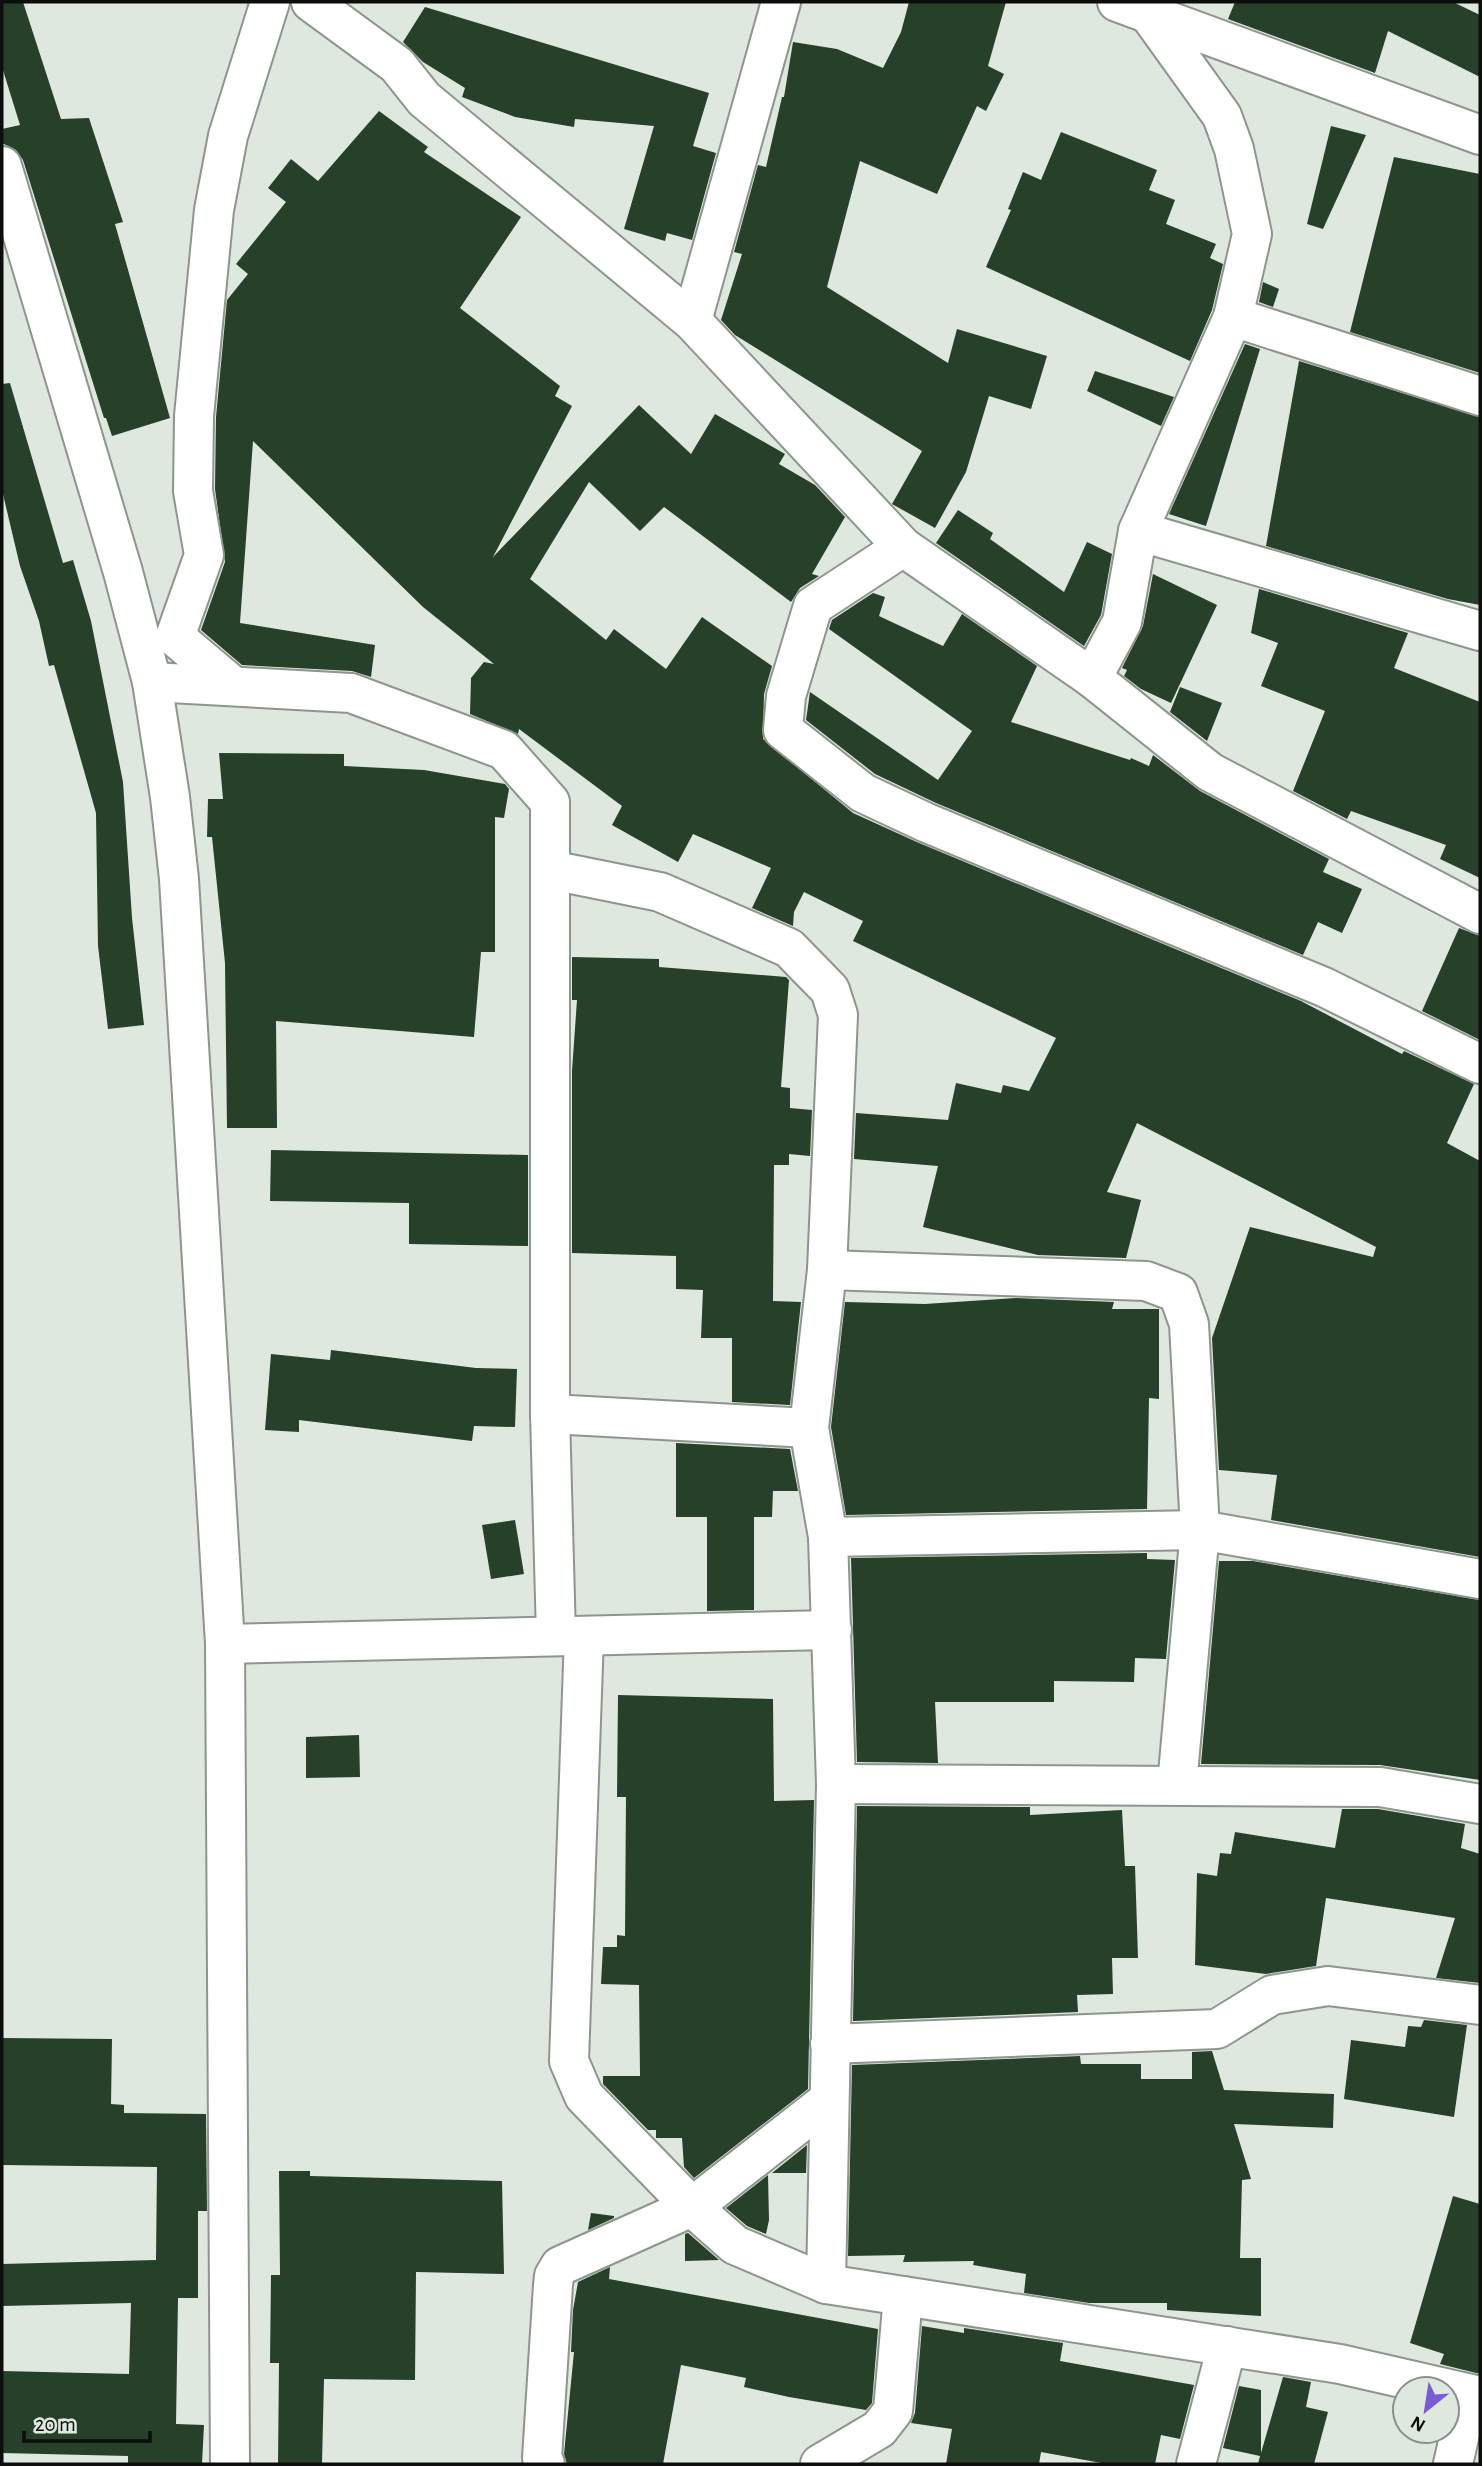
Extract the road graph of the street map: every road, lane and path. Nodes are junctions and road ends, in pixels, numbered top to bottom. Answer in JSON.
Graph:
{"nodes":[{"id":1,"x":270,"y":2,"type":"edge"},
{"id":2,"x":312,"y":2,"type":"edge"},
{"id":3,"x":781,"y":2,"type":"edge"},
{"id":4,"x":1133,"y":7,"type":"edge"},
{"id":5,"x":1480,"y":135,"type":"edge"},
{"id":6,"x":2,"y":166,"type":"edge"},
{"id":7,"x":1233,"y":317,"type":"junction"},
{"id":8,"x":692,"y":321,"type":"junction"},
{"id":9,"x":1480,"y":396,"type":"edge"},
{"id":10,"x":1138,"y":531,"type":"junction"},
{"id":11,"x":903,"y":547,"type":"junction"},
{"id":12,"x":1480,"y":631,"type":"edge"},
{"id":13,"x":1092,"y":678,"type":"junction"},
{"id":14,"x":152,"y":682,"type":"junction"},
{"id":15,"x":233,"y":686,"type":"junction"},
{"id":16,"x":551,"y":870,"type":"junction"},
{"id":17,"x":1480,"y":914,"type":"edge"},
{"id":18,"x":1480,"y":1064,"type":"edge"},
{"id":19,"x":827,"y":1270,"type":"junction"},
{"id":20,"x":550,"y":1415,"type":"junction"},
{"id":21,"x":809,"y":1428,"type":"junction"},
{"id":22,"x":1200,"y":1530,"type":"junction"},
{"id":23,"x":828,"y":1537,"type":"junction"},
{"id":24,"x":1480,"y":1579,"type":"edge"},
{"id":25,"x":832,"y":1630,"type":"junction"},
{"id":26,"x":570,"y":1636,"type":"junction"},
{"id":27,"x":225,"y":1644,"type":"junction"},
{"id":28,"x":836,"y":1784,"type":"junction"},
{"id":29,"x":1177,"y":1785,"type":"junction"},
{"id":30,"x":1480,"y":1804,"type":"edge"},
{"id":31,"x":1480,"y":2005,"type":"edge"},
{"id":32,"x":830,"y":2044,"type":"junction"},
{"id":33,"x":829,"y":2100,"type":"junction"},
{"id":34,"x":692,"y":2207,"type":"junction"},
{"id":35,"x":826,"y":2284,"type":"junction"},
{"id":36,"x":903,"y":2296,"type":"junction"},
{"id":37,"x":1227,"y":2346,"type":"junction"},
{"id":38,"x":1475,"y":2395,"type":"edge"},
{"id":39,"x":230,"y":2464,"type":"edge"},
{"id":40,"x":545,"y":2464,"type":"edge"},
{"id":41,"x":820,"y":2464,"type":"edge"},
{"id":42,"x":1196,"y":2464,"type":"edge"},
{"id":43,"x":1453,"y":2464,"type":"edge"}],
"edges":[{"from":1,"to":15,"type":"street"},
{"from":2,"to":8,"type":"street"},
{"from":3,"to":8,"type":"street"},
{"from":4,"to":5,"type":"street"},
{"from":4,"to":7,"type":"street"},
{"from":6,"to":14,"type":"street"},
{"from":7,"to":9,"type":"street"},
{"from":7,"to":10,"type":"street"},
{"from":8,"to":11,"type":"street"},
{"from":10,"to":12,"type":"street"},
{"from":10,"to":13,"type":"street"},
{"from":11,"to":13,"type":"street"},
{"from":11,"to":18,"type":"street"},
{"from":13,"to":17,"type":"street"},
{"from":14,"to":15,"type":"street"},
{"from":14,"to":27,"type":"street"},
{"from":15,"to":16,"type":"street"},
{"from":16,"to":19,"type":"street"},
{"from":16,"to":20,"type":"street"},
{"from":19,"to":21,"type":"street"},
{"from":19,"to":22,"type":"street"},
{"from":20,"to":21,"type":"street"},
{"from":20,"to":26,"type":"street"},
{"from":21,"to":23,"type":"street"},
{"from":22,"to":23,"type":"street"},
{"from":22,"to":24,"type":"street"},
{"from":22,"to":29,"type":"street"},
{"from":23,"to":25,"type":"street"},
{"from":25,"to":26,"type":"street"},
{"from":25,"to":28,"type":"street"},
{"from":26,"to":27,"type":"street"},
{"from":26,"to":34,"type":"street"},
{"from":27,"to":39,"type":"street"},
{"from":28,"to":29,"type":"street"},
{"from":28,"to":32,"type":"street"},
{"from":29,"to":30,"type":"street"},
{"from":31,"to":32,"type":"street"},
{"from":32,"to":33,"type":"street"},
{"from":33,"to":34,"type":"street"},
{"from":33,"to":35,"type":"street"},
{"from":34,"to":35,"type":"street"},
{"from":34,"to":40,"type":"street"},
{"from":35,"to":36,"type":"street"},
{"from":36,"to":37,"type":"street"},
{"from":36,"to":41,"type":"street"},
{"from":37,"to":38,"type":"street"},
{"from":37,"to":42,"type":"street"},
{"from":38,"to":43,"type":"street"}]}
